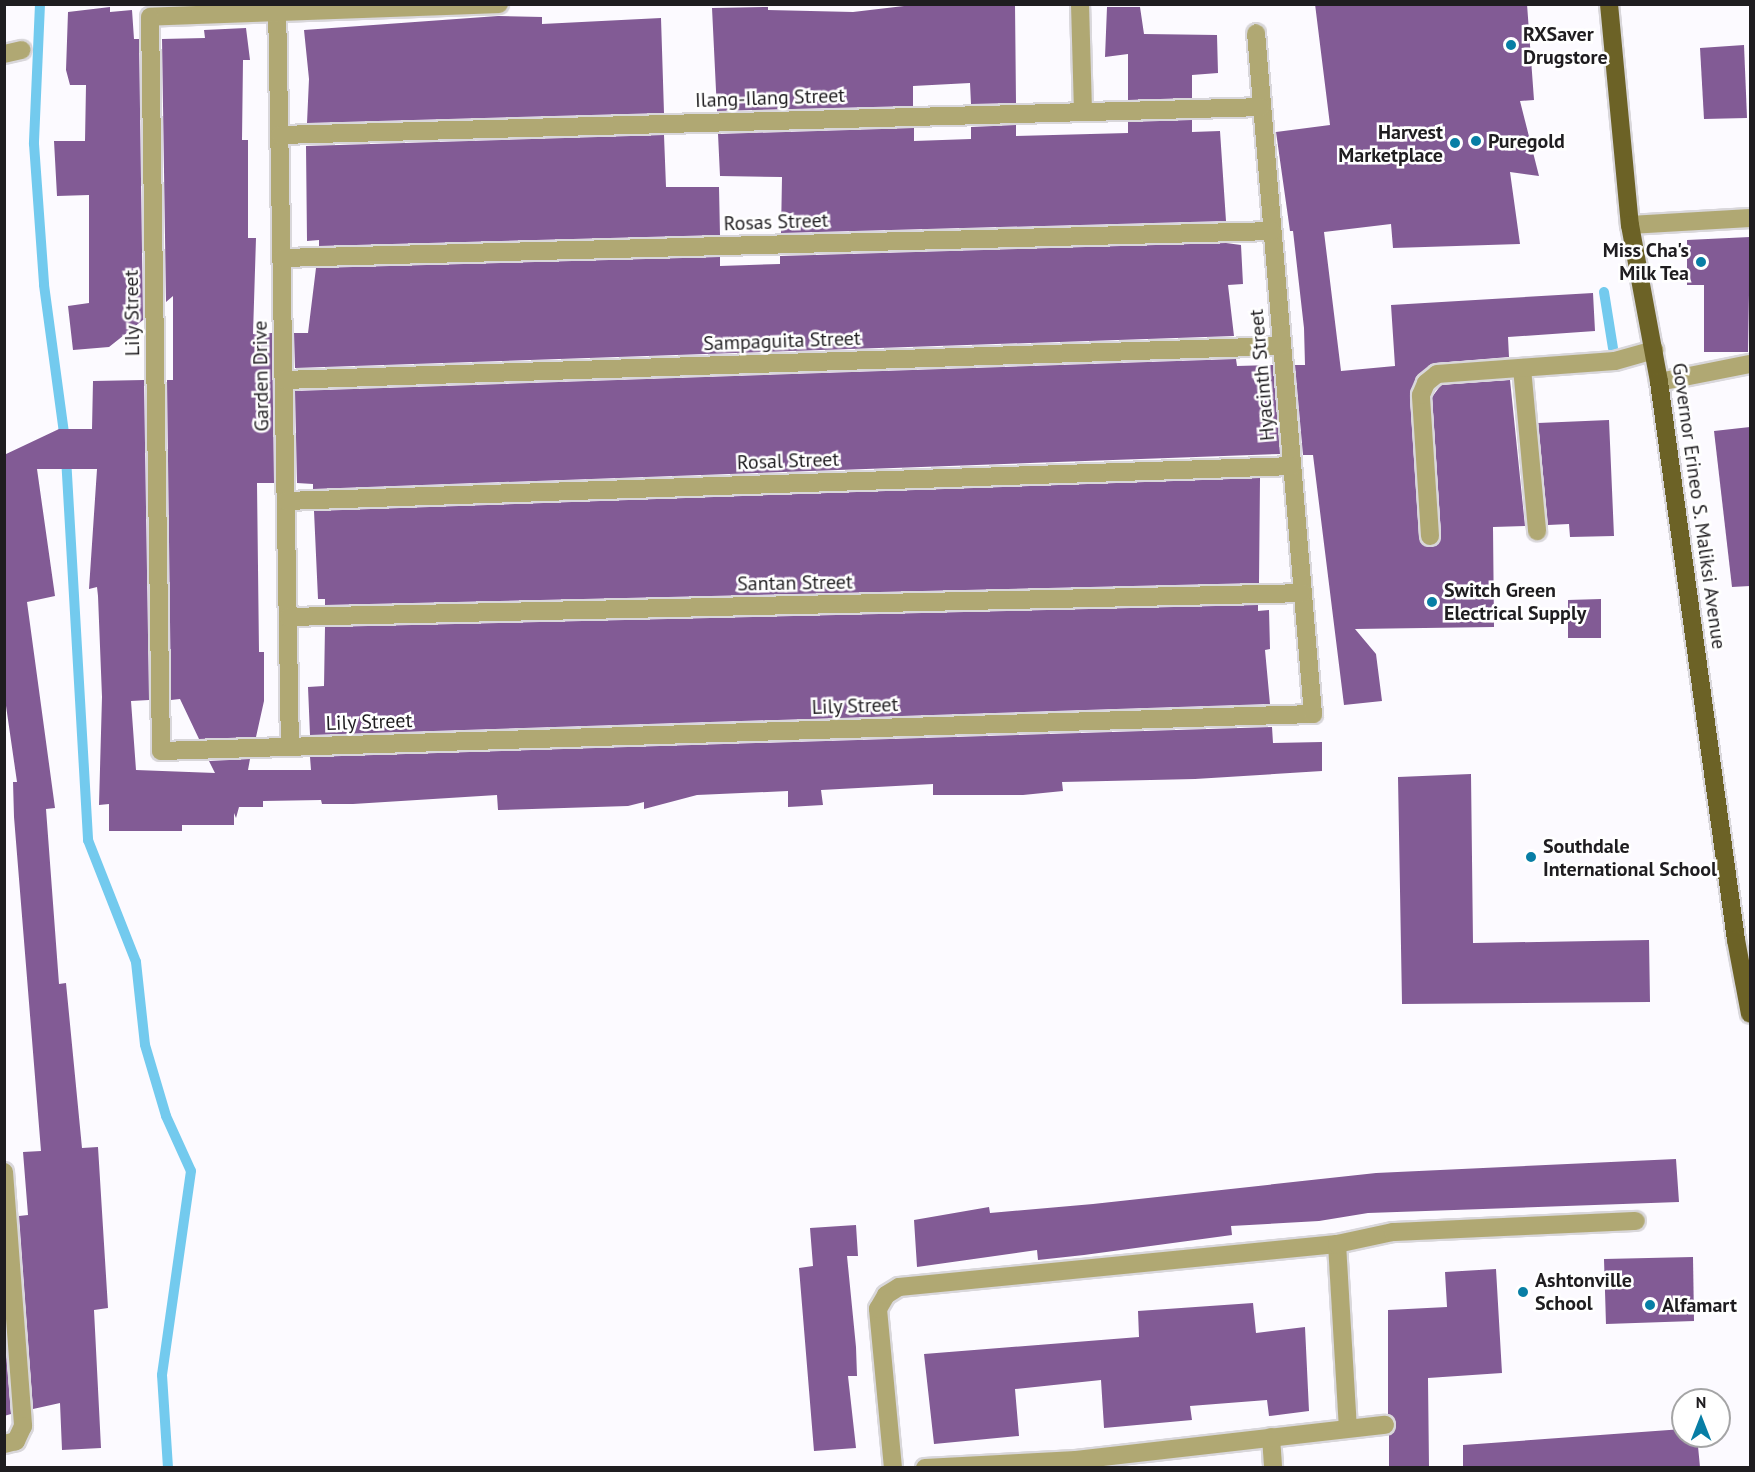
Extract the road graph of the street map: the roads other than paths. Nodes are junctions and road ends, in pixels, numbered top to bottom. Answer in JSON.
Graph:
{"nodes":[{"id":1,"x":499,"y":4,"type":"edge"},
{"id":2,"x":1080,"y":4,"type":"edge"},
{"id":3,"x":1609,"y":4,"type":"edge"},
{"id":4,"x":277,"y":9,"type":"edge"},
{"id":5,"x":1256,"y":33,"type":"dead end"},
{"id":6,"x":1261,"y":106,"type":"junction"},
{"id":7,"x":1083,"y":111,"type":"junction"},
{"id":8,"x":279,"y":135,"type":"junction"},
{"id":9,"x":1750,"y":218,"type":"edge"},
{"id":10,"x":1630,"y":225,"type":"junction"},
{"id":11,"x":1272,"y":231,"type":"junction"},
{"id":12,"x":282,"y":258,"type":"junction"},
{"id":13,"x":1281,"y":346,"type":"junction"},
{"id":14,"x":1654,"y":350,"type":"junction"},
{"id":15,"x":1750,"y":364,"type":"edge"},
{"id":16,"x":1522,"y":368,"type":"junction"},
{"id":17,"x":284,"y":380,"type":"junction"},
{"id":18,"x":1659,"y":382,"type":"junction"},
{"id":19,"x":1292,"y":466,"type":"junction"},
{"id":20,"x":286,"y":501,"type":"junction"},
{"id":21,"x":1537,"y":531,"type":"dead end"},
{"id":22,"x":1430,"y":536,"type":"dead end"},
{"id":23,"x":1303,"y":593,"type":"junction"},
{"id":24,"x":288,"y":617,"type":"junction"},
{"id":25,"x":1312,"y":714,"type":"joint"},
{"id":26,"x":290,"y":747,"type":"junction"},
{"id":27,"x":1743,"y":940,"type":"edge"},
{"id":28,"x":1750,"y":1014,"type":"edge"},
{"id":29,"x":4,"y":1172,"type":"edge"},
{"id":30,"x":1636,"y":1221,"type":"dead end"},
{"id":31,"x":1337,"y":1244,"type":"junction"},
{"id":32,"x":1385,"y":1425,"type":"dead end"},
{"id":33,"x":1348,"y":1428,"type":"junction"},
{"id":34,"x":1271,"y":1437,"type":"junction"},
{"id":35,"x":4,"y":1444,"type":"edge"},
{"id":36,"x":1076,"y":1463,"type":"edge"},
{"id":37,"x":893,"y":1467,"type":"edge"},
{"id":38,"x":925,"y":1467,"type":"edge"},
{"id":39,"x":1273,"y":1467,"type":"edge"}],
"edges":[{"from":1,"to":4,"type":"street"},
{"from":2,"to":7,"type":"street"},
{"from":3,"to":10,"type":"main road","name":"Governor Erineo S. Maliksi Avenue"},
{"from":4,"to":8,"type":"street","name":"Garden Drive"},
{"from":4,"to":26,"type":"street","name":"Lily Street"},
{"from":5,"to":6,"type":"street","name":"Hyacinth Street"},
{"from":6,"to":7,"type":"street","name":"Ilang-Ilang Street"},
{"from":6,"to":11,"type":"street","name":"Hyacinth Street"},
{"from":7,"to":8,"type":"street","name":"Ilang-Ilang Street"},
{"from":8,"to":12,"type":"street","name":"Garden Drive"},
{"from":9,"to":10,"type":"street"},
{"from":10,"to":14,"type":"main road","name":"Governor Erineo S. Maliksi Avenue"},
{"from":11,"to":12,"type":"street","name":"Rosas Street"},
{"from":11,"to":13,"type":"street","name":"Hyacinth Street"},
{"from":12,"to":17,"type":"street","name":"Garden Drive"},
{"from":13,"to":17,"type":"street","name":"Sampaguita Street"},
{"from":13,"to":19,"type":"street","name":"Hyacinth Street"},
{"from":14,"to":16,"type":"street"},
{"from":14,"to":18,"type":"main road","name":"Governor Erineo S. Maliksi Avenue"},
{"from":15,"to":18,"type":"street"},
{"from":16,"to":21,"type":"street"},
{"from":16,"to":22,"type":"street"},
{"from":17,"to":20,"type":"street","name":"Garden Drive"},
{"from":18,"to":27,"type":"main road","name":"Governor Erineo S. Maliksi Avenue"},
{"from":19,"to":20,"type":"street","name":"Rosal Street"},
{"from":19,"to":23,"type":"street","name":"Hyacinth Street"},
{"from":20,"to":24,"type":"street","name":"Garden Drive"},
{"from":23,"to":24,"type":"street","name":"Santan Street"},
{"from":23,"to":25,"type":"street","name":"Hyacinth Street"},
{"from":24,"to":26,"type":"street","name":"Garden Drive"},
{"from":25,"to":26,"type":"street","name":"Lily Street"},
{"from":27,"to":28,"type":"main road","name":"Governor Erineo S. Maliksi Avenue"},
{"from":29,"to":35,"type":"street"},
{"from":30,"to":31,"type":"street"},
{"from":31,"to":33,"type":"street"},
{"from":31,"to":37,"type":"street"},
{"from":32,"to":33,"type":"street"},
{"from":33,"to":34,"type":"street"},
{"from":34,"to":36,"type":"street"},
{"from":34,"to":39,"type":"street"},
{"from":36,"to":38,"type":"street"}]}
